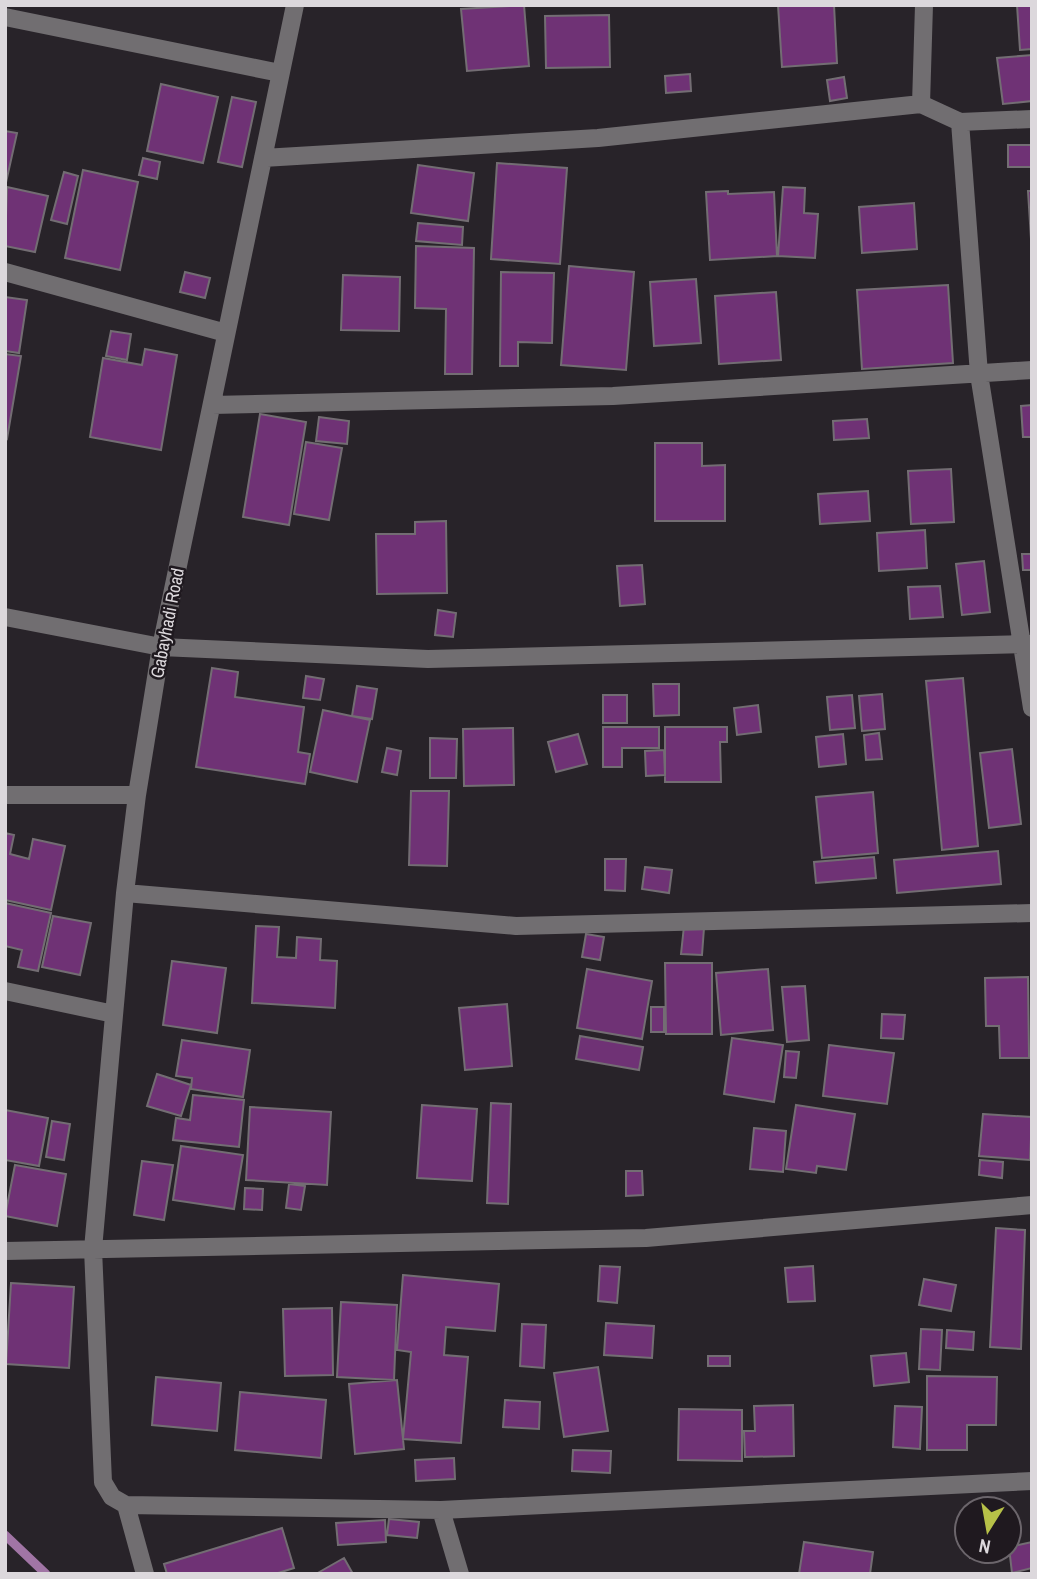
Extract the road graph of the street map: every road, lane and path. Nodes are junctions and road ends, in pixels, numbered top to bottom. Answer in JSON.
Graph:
{"nodes":[{"id":1,"x":295,"y":5,"type":"edge"},
{"id":2,"x":924,"y":5,"type":"edge"},
{"id":3,"x":5,"y":17,"type":"edge"},
{"id":4,"x":280,"y":73,"type":"junction"},
{"id":5,"x":921,"y":104,"type":"junction"},
{"id":6,"x":1032,"y":119,"type":"edge"},
{"id":7,"x":960,"y":121,"type":"junction"},
{"id":8,"x":263,"y":158,"type":"junction"},
{"id":9,"x":5,"y":272,"type":"edge"},
{"id":10,"x":226,"y":333,"type":"junction"},
{"id":11,"x":1032,"y":370,"type":"edge"},
{"id":12,"x":979,"y":374,"type":"junction"},
{"id":13,"x":212,"y":405,"type":"junction"},
{"id":14,"x":5,"y":617,"type":"edge"},
{"id":15,"x":1027,"y":644,"type":"edge"},
{"id":16,"x":161,"y":647,"type":"junction"},
{"id":17,"x":1032,"y":708,"type":"edge"},
{"id":18,"x":5,"y":795,"type":"edge"},
{"id":19,"x":137,"y":795,"type":"junction"},
{"id":20,"x":125,"y":893,"type":"junction"},
{"id":21,"x":1032,"y":913,"type":"edge"},
{"id":22,"x":5,"y":991,"type":"edge"},
{"id":23,"x":114,"y":1014,"type":"junction"},
{"id":24,"x":1032,"y":1205,"type":"edge"},
{"id":25,"x":93,"y":1249,"type":"junction"},
{"id":26,"x":5,"y":1251,"type":"edge"},
{"id":27,"x":1032,"y":1480,"type":"edge"},
{"id":28,"x":126,"y":1505,"type":"junction"},
{"id":29,"x":441,"y":1510,"type":"junction"},
{"id":30,"x":145,"y":1574,"type":"edge"},
{"id":31,"x":460,"y":1574,"type":"edge"}],
"edges":[{"from":1,"to":4,"type":"street","name":"Gabayhadi Road"},
{"from":2,"to":5,"type":"street"},
{"from":3,"to":4,"type":"street"},
{"from":4,"to":8,"type":"street","name":"Gabayhadi Road"},
{"from":5,"to":7,"type":"street"},
{"from":5,"to":8,"type":"street"},
{"from":6,"to":7,"type":"street"},
{"from":7,"to":12,"type":"street"},
{"from":8,"to":10,"type":"street","name":"Gabayhadi Road"},
{"from":9,"to":10,"type":"street"},
{"from":10,"to":13,"type":"street","name":"Gabayhadi Road"},
{"from":11,"to":12,"type":"street"},
{"from":12,"to":13,"type":"street"},
{"from":12,"to":15,"type":"street"},
{"from":13,"to":16,"type":"street","name":"Gabayhadi Road"},
{"from":14,"to":16,"type":"street"},
{"from":15,"to":16,"type":"street"},
{"from":15,"to":17,"type":"street"},
{"from":16,"to":19,"type":"street","name":"Gabayhadi Road"},
{"from":18,"to":19,"type":"street"},
{"from":19,"to":20,"type":"street","name":"Gabayhadi Road"},
{"from":20,"to":21,"type":"street"},
{"from":20,"to":23,"type":"street","name":"Gabayhadi Road"},
{"from":22,"to":23,"type":"street"},
{"from":23,"to":25,"type":"street","name":"Gabayhadi Road"},
{"from":24,"to":25,"type":"street"},
{"from":25,"to":26,"type":"street"},
{"from":25,"to":28,"type":"street","name":"Gabayhadi Road"},
{"from":27,"to":29,"type":"street"},
{"from":28,"to":29,"type":"street"},
{"from":28,"to":30,"type":"street"},
{"from":29,"to":31,"type":"street"}]}
